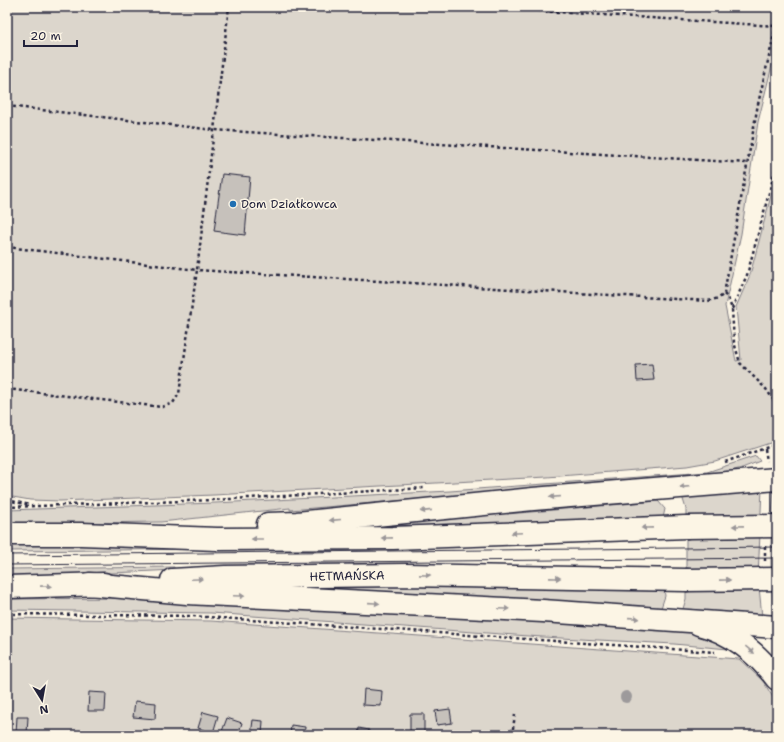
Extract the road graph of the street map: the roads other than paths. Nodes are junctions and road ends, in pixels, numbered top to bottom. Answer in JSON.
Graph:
{"nodes":[{"id":1,"x":769,"y":456,"type":"edge"},
{"id":2,"x":722,"y":474,"type":"junction"},
{"id":3,"x":777,"y":479,"type":"edge"},
{"id":4,"x":771,"y":532,"type":"edge"},
{"id":5,"x":7,"y":534,"type":"edge"},
{"id":6,"x":132,"y":536,"type":"junction"},
{"id":7,"x":771,"y":574,"type":"edge"},
{"id":8,"x":88,"y":584,"type":"junction"},
{"id":9,"x":7,"y":587,"type":"edge"},
{"id":10,"x":690,"y":622,"type":"junction"},
{"id":11,"x":777,"y":627,"type":"edge"},
{"id":12,"x":777,"y":679,"type":"edge"}],
"edges":[{"from":1,"to":2,"type":"main road"},
{"from":2,"to":3,"type":"main road"},
{"from":2,"to":6,"type":"main road","one_way":true},
{"from":4,"to":6,"type":"main road","one_way":true,"bridge":true},
{"from":5,"to":6,"type":"main road"},
{"from":8,"to":7,"type":"main road","name":"HETMAŃSKA","one_way":true,"bridge":true},
{"from":9,"to":8,"type":"main road","name":"HETMAŃSKA","one_way":true},
{"from":8,"to":10,"type":"main road","one_way":true},
{"from":10,"to":11,"type":"main road"},
{"from":10,"to":12,"type":"main road","one_way":true}]}
